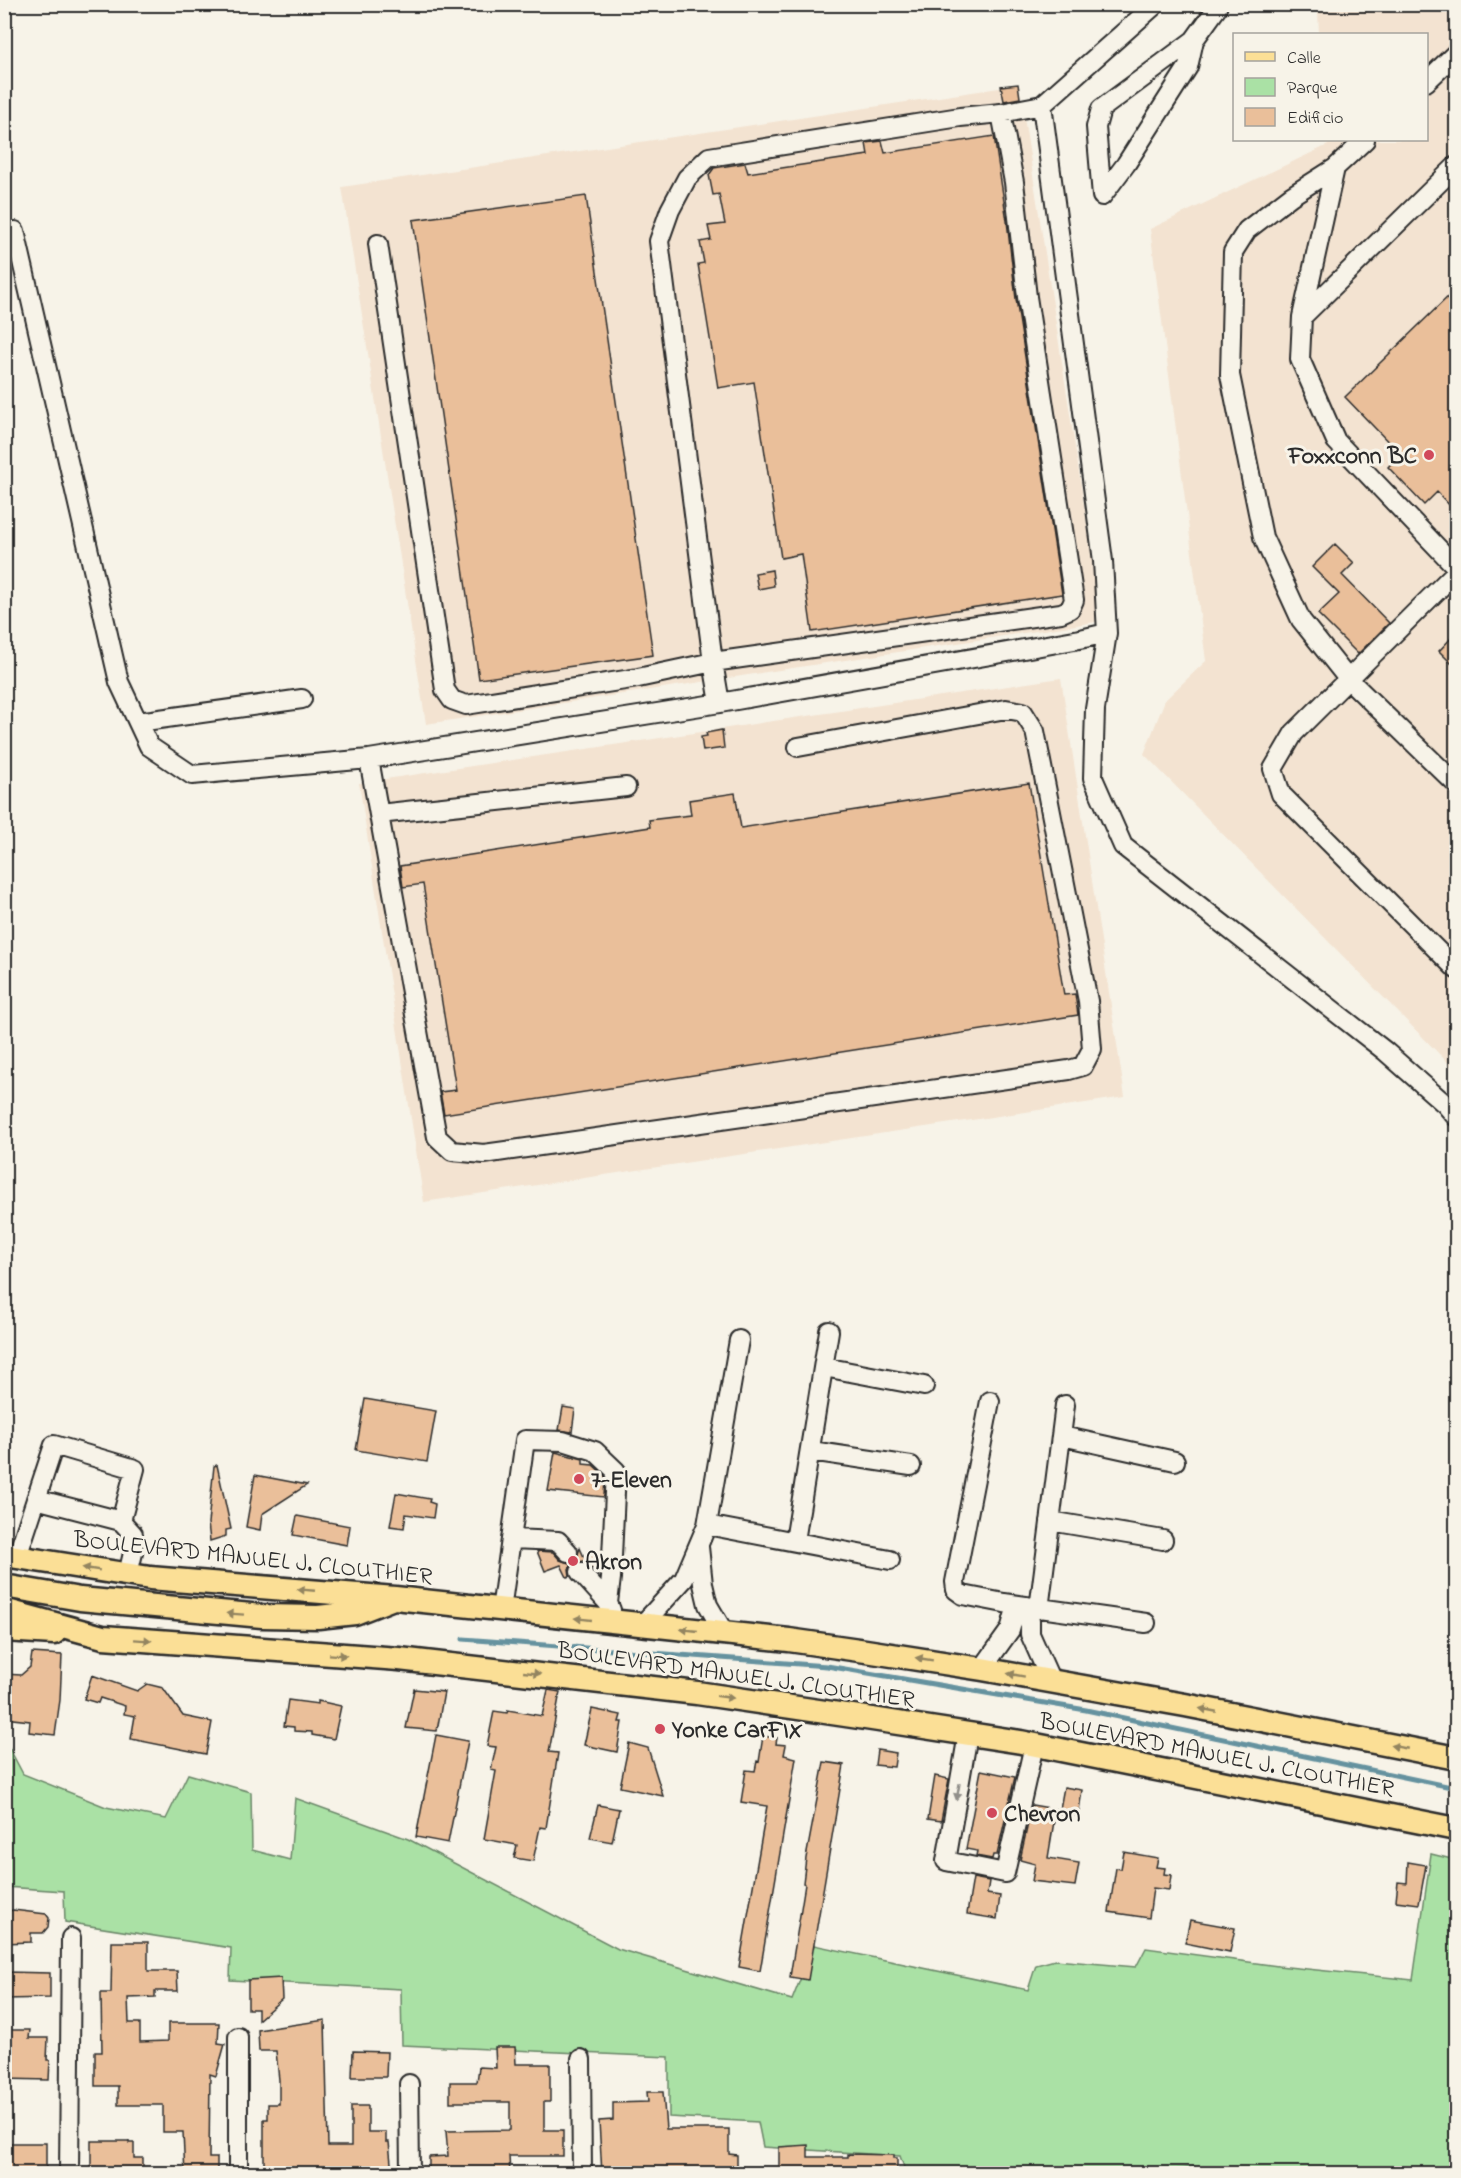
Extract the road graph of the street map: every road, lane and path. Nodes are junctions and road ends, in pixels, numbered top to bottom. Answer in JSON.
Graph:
{"nodes":[{"id":1,"x":1156,"y":4,"type":"edge"},
{"id":2,"x":1218,"y":4,"type":"edge"},
{"id":3,"x":1194,"y":40,"type":"junction"},
{"id":4,"x":1456,"y":53,"type":"edge"},
{"id":5,"x":1428,"y":80,"type":"edge"},
{"id":6,"x":1042,"y":105,"type":"junction"},
{"id":7,"x":1001,"y":113,"type":"junction"},
{"id":8,"x":1364,"y":141,"type":"edge"},
{"id":9,"x":1456,"y":166,"type":"edge"},
{"id":10,"x":1335,"y":168,"type":"junction"},
{"id":11,"x":15,"y":231,"type":"dead end"},
{"id":12,"x":378,"y":244,"type":"dead end"},
{"id":13,"x":1302,"y":317,"type":"junction"},
{"id":14,"x":1456,"y":567,"type":"edge"},
{"id":15,"x":1456,"y":572,"type":"edge"},
{"id":16,"x":1107,"y":633,"type":"junction"},
{"id":17,"x":713,"y":662,"type":"junction"},
{"id":18,"x":1347,"y":679,"type":"junction"},
{"id":19,"x":302,"y":699,"type":"dead end"},
{"id":20,"x":720,"y":703,"type":"junction"},
{"id":21,"x":138,"y":722,"type":"junction"},
{"id":22,"x":798,"y":747,"type":"dead end"},
{"id":23,"x":369,"y":759,"type":"junction"},
{"id":24,"x":1456,"y":784,"type":"edge"},
{"id":25,"x":626,"y":787,"type":"dead end"},
{"id":26,"x":379,"y":814,"type":"junction"},
{"id":27,"x":1456,"y":969,"type":"edge"},
{"id":28,"x":1456,"y":1117,"type":"edge"},
{"id":29,"x":829,"y":1331,"type":"dead end"},
{"id":30,"x":739,"y":1340,"type":"dead end"},
{"id":31,"x":824,"y":1367,"type":"junction"},
{"id":32,"x":924,"y":1386,"type":"dead end"},
{"id":33,"x":990,"y":1401,"type":"dead end"},
{"id":34,"x":1065,"y":1405,"type":"dead end"},
{"id":35,"x":1062,"y":1436,"type":"junction"},
{"id":36,"x":811,"y":1451,"type":"junction"},
{"id":37,"x":1175,"y":1461,"type":"dead end"},
{"id":38,"x":911,"y":1466,"type":"dead end"},
{"id":39,"x":36,"y":1499,"type":"junction"},
{"id":40,"x":121,"y":1521,"type":"junction"},
{"id":41,"x":1050,"y":1521,"type":"junction"},
{"id":42,"x":707,"y":1526,"type":"junction"},
{"id":43,"x":513,"y":1539,"type":"junction"},
{"id":44,"x":1162,"y":1540,"type":"dead end"},
{"id":45,"x":795,"y":1541,"type":"junction"},
{"id":46,"x":699,"y":1545,"type":"junction"},
{"id":47,"x":568,"y":1552,"type":"dead end"},
{"id":48,"x":11,"y":1556,"type":"edge"},
{"id":49,"x":890,"y":1560,"type":"dead end"},
{"id":50,"x":580,"y":1572,"type":"dead end"},
{"id":51,"x":128,"y":1574,"type":"junction"},
{"id":52,"x":4,"y":1586,"type":"edge"},
{"id":53,"x":395,"y":1598,"type":"junction"},
{"id":54,"x":1030,"y":1608,"type":"junction"},
{"id":55,"x":4,"y":1610,"type":"edge"},
{"id":56,"x":501,"y":1610,"type":"junction"},
{"id":57,"x":612,"y":1612,"type":"junction"},
{"id":58,"x":1146,"y":1623,"type":"dead end"},
{"id":59,"x":642,"y":1626,"type":"junction"},
{"id":60,"x":4,"y":1630,"type":"edge"},
{"id":61,"x":725,"y":1634,"type":"junction"},
{"id":62,"x":103,"y":1637,"type":"junction"},
{"id":63,"x":982,"y":1669,"type":"junction"},
{"id":64,"x":1051,"y":1681,"type":"junction"},
{"id":65,"x":968,"y":1734,"type":"junction"},
{"id":66,"x":1034,"y":1745,"type":"junction"},
{"id":67,"x":1456,"y":1758,"type":"edge"},
{"id":68,"x":1456,"y":1829,"type":"edge"},
{"id":69,"x":71,"y":1938,"type":"dead end"},
{"id":70,"x":238,"y":2037,"type":"dead end"},
{"id":71,"x":581,"y":2059,"type":"dead end"},
{"id":72,"x":409,"y":2084,"type":"dead end"},
{"id":73,"x":69,"y":2174,"type":"edge"},
{"id":74,"x":238,"y":2174,"type":"edge"},
{"id":75,"x":410,"y":2174,"type":"edge"},
{"id":76,"x":582,"y":2174,"type":"edge"}],
"edges":[{"from":1,"to":6,"type":"street"},
{"from":2,"to":3,"type":"street"},
{"from":3,"to":3,"type":"street"},
{"from":4,"to":5,"type":"street"},
{"from":6,"to":7,"type":"street"},
{"from":6,"to":16,"type":"street"},
{"from":7,"to":17,"type":"street"},
{"from":7,"to":17,"type":"street"},
{"from":8,"to":10,"type":"street"},
{"from":9,"to":13,"type":"street"},
{"from":10,"to":13,"type":"street"},
{"from":10,"to":18,"type":"street"},
{"from":11,"to":21,"type":"street"},
{"from":12,"to":17,"type":"street"},
{"from":13,"to":14,"type":"street"},
{"from":15,"to":18,"type":"street"},
{"from":16,"to":20,"type":"street"},
{"from":16,"to":28,"type":"street"},
{"from":17,"to":20,"type":"street"},
{"from":18,"to":24,"type":"street"},
{"from":18,"to":27,"type":"street"},
{"from":19,"to":21,"type":"street"},
{"from":20,"to":23,"type":"street"},
{"from":21,"to":23,"type":"street"},
{"from":22,"to":26,"type":"street"},
{"from":23,"to":26,"type":"street"},
{"from":25,"to":26,"type":"street"},
{"from":29,"to":31,"type":"street"},
{"from":30,"to":42,"type":"street"},
{"from":31,"to":32,"type":"street"},
{"from":31,"to":36,"type":"street"},
{"from":33,"to":54,"type":"street"},
{"from":34,"to":35,"type":"street"},
{"from":35,"to":37,"type":"street"},
{"from":35,"to":41,"type":"street"},
{"from":36,"to":38,"type":"street"},
{"from":36,"to":45,"type":"street"},
{"from":39,"to":40,"type":"street"},
{"from":39,"to":40,"type":"street"},
{"from":39,"to":48,"type":"street"},
{"from":40,"to":51,"type":"street"},
{"from":41,"to":44,"type":"street"},
{"from":41,"to":54,"type":"street"},
{"from":42,"to":45,"type":"street"},
{"from":42,"to":46,"type":"street"},
{"from":43,"to":47,"type":"street"},
{"from":43,"to":56,"type":"street"},
{"from":43,"to":57,"type":"street"},
{"from":45,"to":49,"type":"street"},
{"from":46,"to":59,"type":"street"},
{"from":46,"to":61,"type":"street"},
{"from":51,"to":48,"type":"main road","name":"BOULEVARD MANUEL J. CLOUTHIER","one_way":true},
{"from":50,"to":57,"type":"street"},
{"from":53,"to":51,"type":"main road","name":"BOULEVARD MANUEL J. CLOUTHIER","one_way":true},
{"from":53,"to":52,"type":"main road","one_way":true},
{"from":53,"to":56,"type":"main road","name":"BOULEVARD MANUEL J. CLOUTHIER"},
{"from":54,"to":58,"type":"street"},
{"from":54,"to":63,"type":"street"},
{"from":54,"to":64,"type":"street"},
{"from":55,"to":62,"type":"main road","name":"BOULEVARD MANUEL J. CLOUTHIER"},
{"from":57,"to":56,"type":"main road","name":"BOULEVARD MANUEL J. CLOUTHIER","one_way":true},
{"from":57,"to":59,"type":"main road","name":"BOULEVARD MANUEL J. CLOUTHIER"},
{"from":61,"to":59,"type":"main road","name":"BOULEVARD MANUEL J. CLOUTHIER","one_way":true},
{"from":60,"to":62,"type":"main road"},
{"from":63,"to":61,"type":"main road","name":"BOULEVARD MANUEL J. CLOUTHIER","one_way":true},
{"from":62,"to":65,"type":"main road","name":"BOULEVARD MANUEL J. CLOUTHIER","one_way":true},
{"from":64,"to":63,"type":"main road","name":"BOULEVARD MANUEL J. CLOUTHIER","one_way":true},
{"from":67,"to":64,"type":"main road","name":"BOULEVARD MANUEL J. CLOUTHIER","one_way":true},
{"from":65,"to":66,"type":"main road","name":"BOULEVARD MANUEL J. CLOUTHIER"},
{"from":65,"to":66,"type":"street","one_way":true},
{"from":66,"to":68,"type":"main road","name":"BOULEVARD MANUEL J. CLOUTHIER"},
{"from":69,"to":73,"type":"street"},
{"from":70,"to":74,"type":"street"},
{"from":71,"to":76,"type":"street"},
{"from":72,"to":75,"type":"street"}]}
